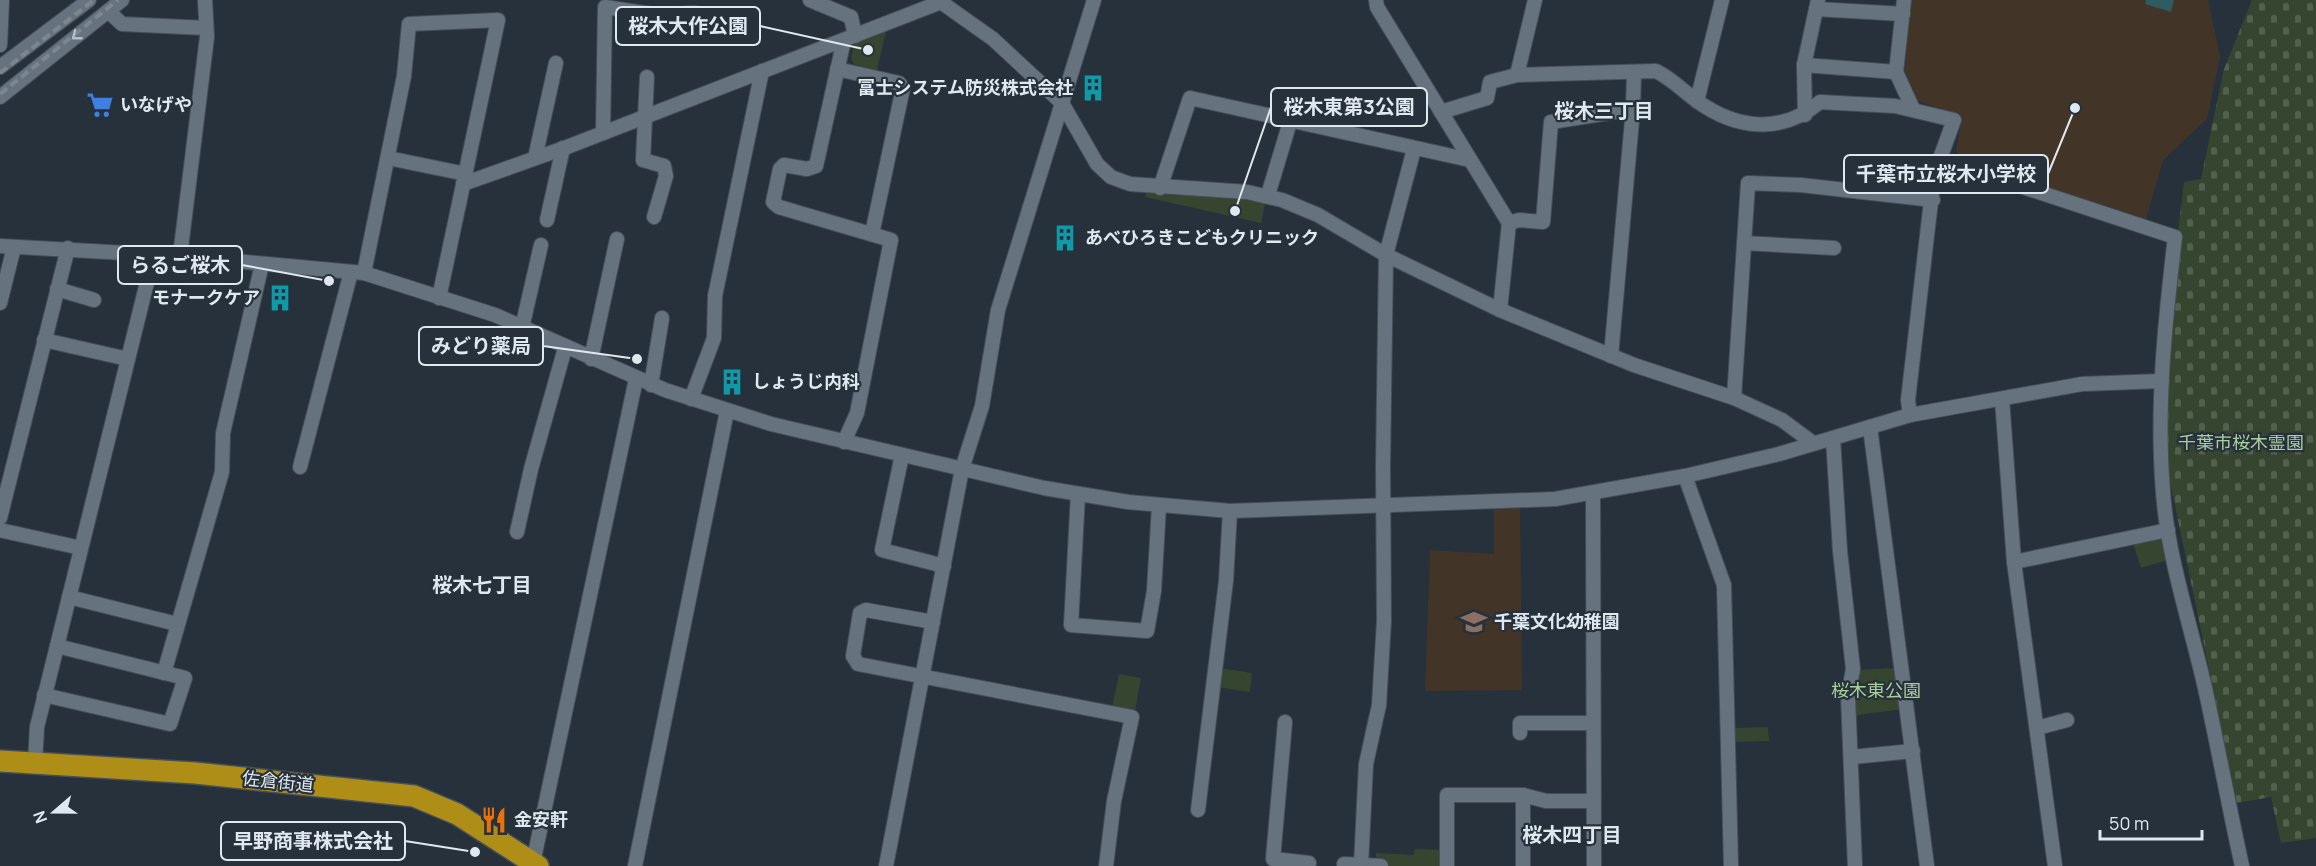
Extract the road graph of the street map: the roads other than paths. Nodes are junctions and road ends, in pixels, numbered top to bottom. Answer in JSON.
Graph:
{"nodes":[{"id":1,"x":2,"y":0,"type":"edge"},
{"id":2,"x":89,"y":0,"type":"edge"},
{"id":3,"x":122,"y":0,"type":"edge"},
{"id":4,"x":205,"y":0,"type":"edge"},
{"id":5,"x":670,"y":0,"type":"edge"},
{"id":6,"x":810,"y":0,"type":"edge"},
{"id":7,"x":1094,"y":0,"type":"edge"},
{"id":8,"x":1376,"y":0,"type":"edge"},
{"id":9,"x":1535,"y":0,"type":"edge"},
{"id":10,"x":1722,"y":0,"type":"edge"},
{"id":11,"x":944,"y":2,"type":"edge"},
{"id":12,"x":605,"y":3,"type":"edge"},
{"id":13,"x":1817,"y":4,"type":"edge"},
{"id":14,"x":1903,"y":7,"type":"edge"},
{"id":15,"x":108,"y":11,"type":"junction"},
{"id":16,"x":694,"y":13,"type":"dead end"},
{"id":17,"x":671,"y":14,"type":"junction"},
{"id":18,"x":207,"y":28,"type":"junction"},
{"id":19,"x":850,"y":38,"type":"junction"},
{"id":20,"x":0,"y":45,"type":"edge"},
{"id":21,"x":556,"y":63,"type":"dead end"},
{"id":22,"x":1804,"y":65,"type":"junction"},
{"id":23,"x":0,"y":67,"type":"edge"},
{"id":24,"x":837,"y":69,"type":"junction"},
{"id":25,"x":762,"y":71,"type":"junction"},
{"id":26,"x":1634,"y":72,"type":"junction"},
{"id":27,"x":1896,"y":72,"type":"junction"},
{"id":28,"x":1517,"y":75,"type":"junction"},
{"id":29,"x":647,"y":77,"type":"dead end"},
{"id":30,"x":0,"y":97,"type":"edge"},
{"id":31,"x":1697,"y":101,"type":"junction"},
{"id":32,"x":1062,"y":103,"type":"junction"},
{"id":33,"x":1633,"y":109,"type":"junction"},
{"id":34,"x":1913,"y":109,"type":"junction"},
{"id":35,"x":1441,"y":112,"type":"junction"},
{"id":36,"x":1805,"y":114,"type":"junction"},
{"id":37,"x":647,"y":116,"type":"junction"},
{"id":38,"x":1290,"y":122,"type":"junction"},
{"id":39,"x":603,"y":133,"type":"junction"},
{"id":40,"x":563,"y":148,"type":"junction"},
{"id":41,"x":1414,"y":149,"type":"junction"},
{"id":42,"x":388,"y":158,"type":"junction"},
{"id":43,"x":535,"y":158,"type":"junction"},
{"id":44,"x":1470,"y":160,"type":"junction"},
{"id":45,"x":1941,"y":160,"type":"junction"},
{"id":46,"x":464,"y":179,"type":"junction"},
{"id":47,"x":1160,"y":188,"type":"junction"},
{"id":48,"x":1268,"y":195,"type":"junction"},
{"id":49,"x":1933,"y":200,"type":"junction"},
{"id":50,"x":654,"y":217,"type":"dead end"},
{"id":51,"x":547,"y":220,"type":"dead end"},
{"id":52,"x":1509,"y":223,"type":"junction"},
{"id":53,"x":872,"y":234,"type":"junction"},
{"id":54,"x":617,"y":239,"type":"dead end"},
{"id":55,"x":1744,"y":243,"type":"junction"},
{"id":56,"x":541,"y":245,"type":"dead end"},
{"id":57,"x":7,"y":247,"type":"edge"},
{"id":58,"x":68,"y":248,"type":"junction"},
{"id":59,"x":1834,"y":248,"type":"dead end"},
{"id":60,"x":154,"y":254,"type":"junction"},
{"id":61,"x":1386,"y":255,"type":"junction"},
{"id":62,"x":180,"y":256,"type":"junction"},
{"id":63,"x":262,"y":264,"type":"junction"},
{"id":64,"x":357,"y":273,"type":"junction"},
{"id":65,"x":57,"y":289,"type":"junction"},
{"id":66,"x":439,"y":298,"type":"junction"},
{"id":67,"x":94,"y":300,"type":"dead end"},
{"id":68,"x":0,"y":303,"type":"edge"},
{"id":69,"x":1500,"y":310,"type":"junction"},
{"id":70,"x":662,"y":318,"type":"dead end"},
{"id":71,"x":522,"y":328,"type":"junction"},
{"id":72,"x":44,"y":340,"type":"junction"},
{"id":73,"x":565,"y":348,"type":"junction"},
{"id":74,"x":1611,"y":356,"type":"junction"},
{"id":75,"x":128,"y":359,"type":"junction"},
{"id":76,"x":591,"y":359,"type":"junction"},
{"id":77,"x":636,"y":379,"type":"junction"},
{"id":78,"x":2162,"y":381,"type":"junction"},
{"id":79,"x":651,"y":385,"type":"junction"},
{"id":80,"x":1734,"y":398,"type":"junction"},
{"id":81,"x":691,"y":399,"type":"junction"},
{"id":82,"x":2002,"y":399,"type":"junction"},
{"id":83,"x":727,"y":411,"type":"junction"},
{"id":84,"x":1910,"y":415,"type":"junction"},
{"id":85,"x":1870,"y":427,"type":"junction"},
{"id":86,"x":1833,"y":438,"type":"junction"},
{"id":87,"x":844,"y":442,"type":"junction"},
{"id":88,"x":1814,"y":443,"type":"junction"},
{"id":89,"x":0,"y":448,"type":"edge"},
{"id":90,"x":15,"y":452,"type":"junction"},
{"id":91,"x":902,"y":455,"type":"junction"},
{"id":92,"x":300,"y":467,"type":"dead end"},
{"id":93,"x":962,"y":469,"type":"junction"},
{"id":94,"x":1685,"y":476,"type":"junction"},
{"id":95,"x":1078,"y":494,"type":"junction"},
{"id":96,"x":1593,"y":494,"type":"junction"},
{"id":97,"x":1159,"y":506,"type":"junction"},
{"id":98,"x":1384,"y":506,"type":"junction"},
{"id":99,"x":1,"y":511,"type":"edge"},
{"id":100,"x":1230,"y":512,"type":"junction"},
{"id":101,"x":0,"y":530,"type":"edge"},
{"id":102,"x":2168,"y":530,"type":"junction"},
{"id":103,"x":518,"y":532,"type":"dead end"},
{"id":104,"x":81,"y":548,"type":"junction"},
{"id":105,"x":2014,"y":562,"type":"junction"},
{"id":106,"x":944,"y":566,"type":"junction"},
{"id":107,"x":69,"y":597,"type":"junction"},
{"id":108,"x":933,"y":622,"type":"junction"},
{"id":109,"x":177,"y":624,"type":"junction"},
{"id":110,"x":57,"y":646,"type":"junction"},
{"id":111,"x":164,"y":673,"type":"junction"},
{"id":112,"x":922,"y":677,"type":"junction"},
{"id":113,"x":44,"y":695,"type":"junction"},
{"id":114,"x":2067,"y":720,"type":"dead end"},
{"id":115,"x":1285,"y":722,"type":"dead end"},
{"id":116,"x":1520,"y":723,"type":"dead end"},
{"id":117,"x":1593,"y":723,"type":"junction"},
{"id":118,"x":2037,"y":728,"type":"junction"},
{"id":119,"x":1912,"y":751,"type":"junction"},
{"id":120,"x":1852,"y":756,"type":"junction"},
{"id":121,"x":0,"y":761,"type":"edge"},
{"id":122,"x":35,"y":763,"type":"junction"},
{"id":123,"x":1523,"y":795,"type":"junction"},
{"id":124,"x":1593,"y":801,"type":"junction"},
{"id":125,"x":1198,"y":810,"type":"dead end"},
{"id":126,"x":1344,"y":864,"type":"dead end"},
{"id":127,"x":535,"y":865,"type":"edge"},
{"id":128,"x":1361,"y":865,"type":"edge"},
{"id":129,"x":635,"y":866,"type":"edge"},
{"id":130,"x":886,"y":866,"type":"edge"},
{"id":131,"x":1106,"y":866,"type":"edge"},
{"id":132,"x":1308,"y":866,"type":"edge"},
{"id":133,"x":1382,"y":866,"type":"edge"},
{"id":134,"x":1447,"y":866,"type":"edge"},
{"id":135,"x":1522,"y":866,"type":"edge"},
{"id":136,"x":1594,"y":866,"type":"edge"},
{"id":137,"x":1731,"y":866,"type":"edge"},
{"id":138,"x":1856,"y":866,"type":"edge"},
{"id":139,"x":1927,"y":866,"type":"edge"},
{"id":140,"x":2055,"y":866,"type":"edge"},
{"id":141,"x":2242,"y":866,"type":"edge"}],
"edges":[{"from":1,"to":20,"type":"street"},
{"from":2,"to":23,"type":"street"},
{"from":3,"to":15,"type":"street"},
{"from":4,"to":18,"type":"street"},
{"from":5,"to":17,"type":"street"},
{"from":6,"to":19,"type":"street"},
{"from":7,"to":32,"type":"street"},
{"from":8,"to":35,"type":"street"},
{"from":9,"to":28,"type":"street"},
{"from":10,"to":31,"type":"street"},
{"from":11,"to":19,"type":"street"},
{"from":11,"to":32,"type":"street"},
{"from":12,"to":17,"type":"street"},
{"from":12,"to":39,"type":"street"},
{"from":13,"to":14,"type":"street"},
{"from":13,"to":22,"type":"street"},
{"from":14,"to":27,"type":"street"},
{"from":15,"to":18,"type":"street"},
{"from":15,"to":30,"type":"street","one_way":true},
{"from":16,"to":17,"type":"street"},
{"from":18,"to":62,"type":"street"},
{"from":19,"to":24,"type":"street"},
{"from":19,"to":25,"type":"street"},
{"from":21,"to":43,"type":"street"},
{"from":22,"to":27,"type":"street"},
{"from":22,"to":36,"type":"street"},
{"from":24,"to":53,"type":"street"},
{"from":24,"to":53,"type":"street"},
{"from":25,"to":37,"type":"street"},
{"from":25,"to":81,"type":"street"},
{"from":26,"to":28,"type":"street"},
{"from":26,"to":31,"type":"street"},
{"from":26,"to":33,"type":"street"},
{"from":27,"to":34,"type":"street"},
{"from":28,"to":35,"type":"street"},
{"from":29,"to":37,"type":"street"},
{"from":31,"to":36,"type":"street"},
{"from":32,"to":47,"type":"street"},
{"from":32,"to":93,"type":"street"},
{"from":33,"to":52,"type":"street"},
{"from":33,"to":74,"type":"street"},
{"from":34,"to":36,"type":"street"},
{"from":34,"to":45,"type":"street"},
{"from":35,"to":44,"type":"street"},
{"from":37,"to":39,"type":"street"},
{"from":37,"to":50,"type":"street"},
{"from":38,"to":41,"type":"street"},
{"from":38,"to":47,"type":"street"},
{"from":38,"to":48,"type":"street"},
{"from":39,"to":40,"type":"street"},
{"from":40,"to":43,"type":"street"},
{"from":40,"to":51,"type":"street"},
{"from":41,"to":44,"type":"street"},
{"from":41,"to":61,"type":"street"},
{"from":42,"to":46,"type":"street"},
{"from":42,"to":46,"type":"street"},
{"from":42,"to":64,"type":"street"},
{"from":43,"to":46,"type":"street"},
{"from":44,"to":52,"type":"street"},
{"from":45,"to":49,"type":"street"},
{"from":45,"to":78,"type":"street"},
{"from":46,"to":66,"type":"street"},
{"from":47,"to":48,"type":"street"},
{"from":48,"to":61,"type":"street"},
{"from":49,"to":55,"type":"street"},
{"from":49,"to":84,"type":"street"},
{"from":52,"to":69,"type":"street"},
{"from":53,"to":87,"type":"street"},
{"from":54,"to":76,"type":"street"},
{"from":55,"to":59,"type":"street"},
{"from":55,"to":80,"type":"street"},
{"from":56,"to":71,"type":"street"},
{"from":57,"to":58,"type":"street"},
{"from":57,"to":68,"type":"street"},
{"from":58,"to":60,"type":"street"},
{"from":58,"to":65,"type":"street"},
{"from":60,"to":62,"type":"street"},
{"from":60,"to":75,"type":"street"},
{"from":61,"to":69,"type":"street"},
{"from":61,"to":98,"type":"street"},
{"from":62,"to":63,"type":"street"},
{"from":63,"to":64,"type":"street"},
{"from":63,"to":109,"type":"street"},
{"from":64,"to":66,"type":"street"},
{"from":64,"to":92,"type":"street"},
{"from":65,"to":67,"type":"street"},
{"from":65,"to":72,"type":"street"},
{"from":66,"to":71,"type":"street"},
{"from":69,"to":74,"type":"street"},
{"from":70,"to":79,"type":"street"},
{"from":71,"to":73,"type":"street"},
{"from":72,"to":75,"type":"street"},
{"from":72,"to":90,"type":"street"},
{"from":73,"to":76,"type":"street"},
{"from":73,"to":103,"type":"street"},
{"from":74,"to":80,"type":"street"},
{"from":75,"to":104,"type":"street"},
{"from":76,"to":77,"type":"street"},
{"from":77,"to":79,"type":"street"},
{"from":77,"to":127,"type":"street"},
{"from":78,"to":82,"type":"street"},
{"from":78,"to":102,"type":"street"},
{"from":79,"to":81,"type":"street"},
{"from":80,"to":88,"type":"street"},
{"from":81,"to":83,"type":"street"},
{"from":82,"to":84,"type":"street"},
{"from":82,"to":105,"type":"street"},
{"from":83,"to":87,"type":"street"},
{"from":83,"to":129,"type":"street"},
{"from":84,"to":85,"type":"street"},
{"from":85,"to":86,"type":"street"},
{"from":85,"to":119,"type":"street"},
{"from":86,"to":88,"type":"street"},
{"from":86,"to":120,"type":"street"},
{"from":87,"to":91,"type":"street"},
{"from":88,"to":94,"type":"street"},
{"from":89,"to":90,"type":"street"},
{"from":90,"to":99,"type":"street"},
{"from":91,"to":93,"type":"street"},
{"from":91,"to":106,"type":"street"},
{"from":93,"to":95,"type":"street"},
{"from":93,"to":106,"type":"street"},
{"from":94,"to":96,"type":"street"},
{"from":94,"to":137,"type":"street"},
{"from":95,"to":97,"type":"street"},
{"from":95,"to":97,"type":"street"},
{"from":96,"to":98,"type":"street"},
{"from":96,"to":117,"type":"street"},
{"from":97,"to":100,"type":"street"},
{"from":98,"to":100,"type":"street"},
{"from":98,"to":128,"type":"street"},
{"from":100,"to":125,"type":"street"},
{"from":101,"to":104,"type":"street"},
{"from":102,"to":105,"type":"street"},
{"from":102,"to":141,"type":"street"},
{"from":104,"to":107,"type":"street"},
{"from":105,"to":118,"type":"street"},
{"from":106,"to":108,"type":"street"},
{"from":107,"to":109,"type":"street"},
{"from":107,"to":110,"type":"street"},
{"from":108,"to":112,"type":"street"},
{"from":108,"to":112,"type":"street"},
{"from":109,"to":111,"type":"street"},
{"from":110,"to":111,"type":"street"},
{"from":110,"to":113,"type":"street"},
{"from":111,"to":113,"type":"street"},
{"from":112,"to":130,"type":"street"},
{"from":112,"to":131,"type":"street"},
{"from":113,"to":122,"type":"street"},
{"from":114,"to":118,"type":"street"},
{"from":115,"to":132,"type":"street"},
{"from":116,"to":117,"type":"street"},
{"from":117,"to":124,"type":"street"},
{"from":118,"to":140,"type":"street"},
{"from":119,"to":120,"type":"street"},
{"from":119,"to":139,"type":"street"},
{"from":120,"to":138,"type":"street"},
{"from":121,"to":122,"type":"highway","name":"佐倉街道"},
{"from":122,"to":127,"type":"highway","name":"佐倉街道"},
{"from":123,"to":124,"type":"street"},
{"from":123,"to":134,"type":"street"},
{"from":123,"to":135,"type":"street"},
{"from":124,"to":136,"type":"street"},
{"from":126,"to":128,"type":"street"},
{"from":128,"to":133,"type":"street"}]}
